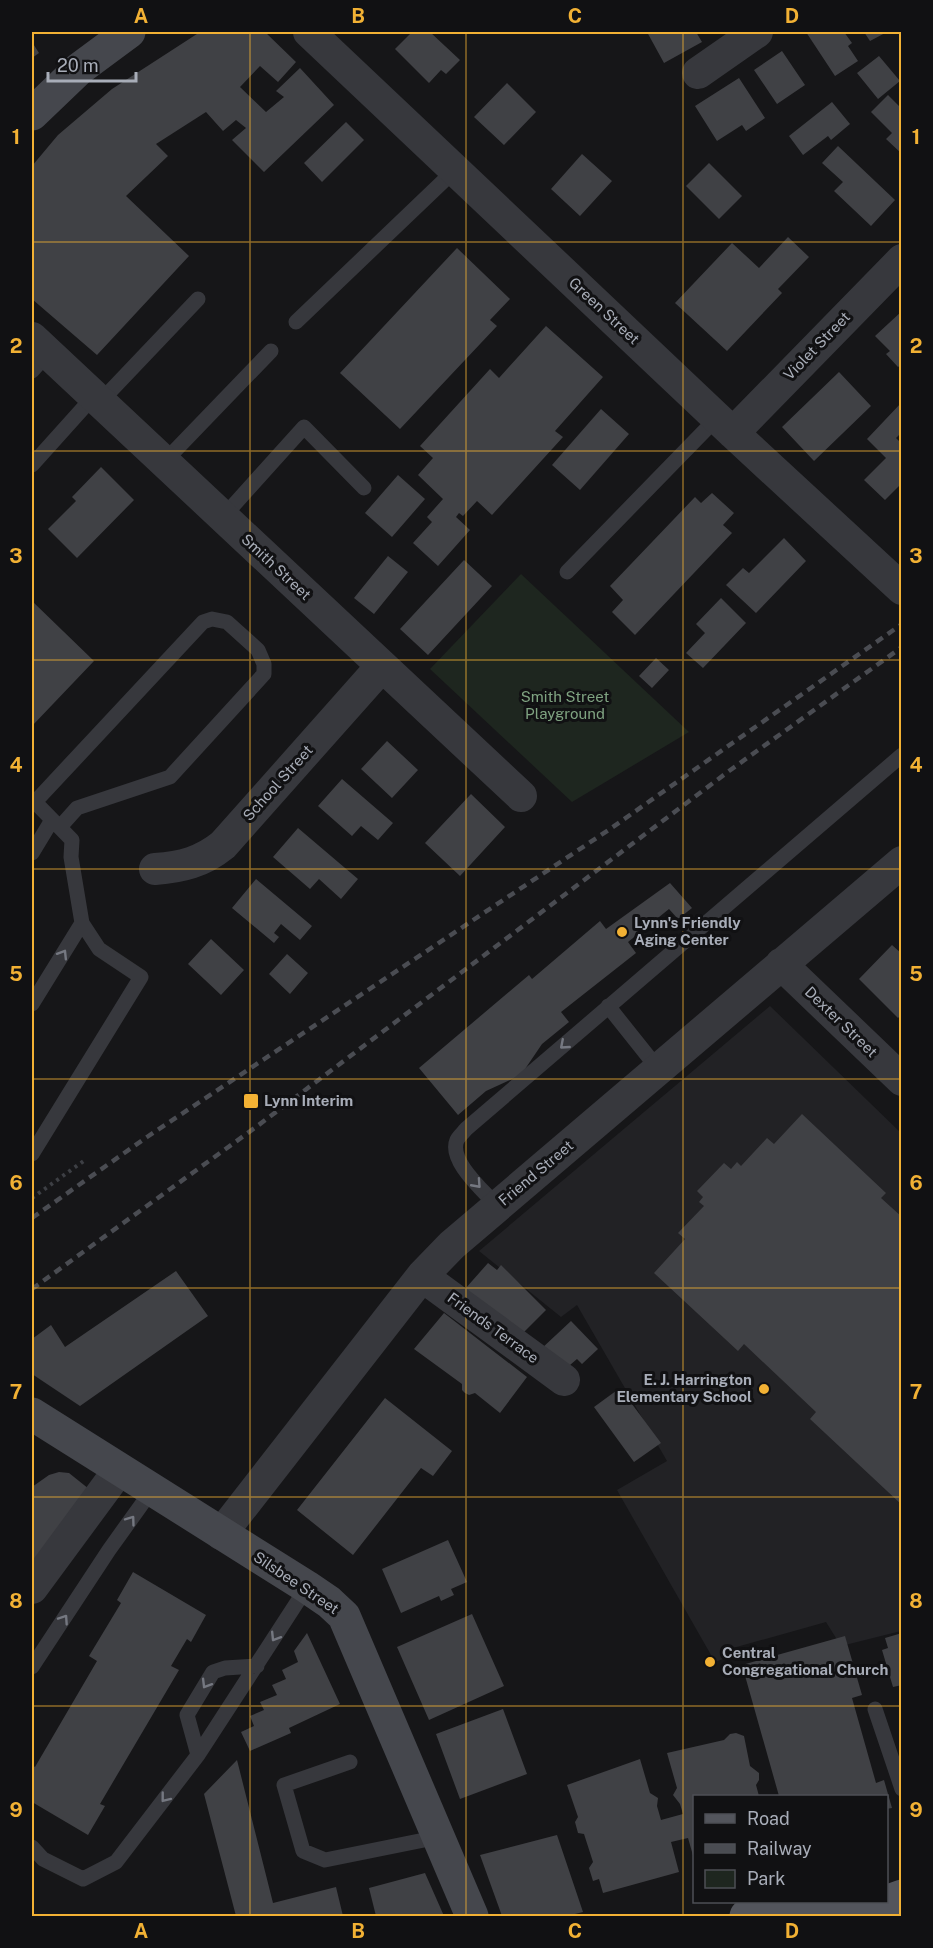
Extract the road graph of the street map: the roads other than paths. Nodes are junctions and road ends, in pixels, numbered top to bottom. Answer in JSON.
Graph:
{"nodes":[{"id":1,"x":129,"y":32,"type":"edge"},
{"id":2,"x":309,"y":32,"type":"edge"},
{"id":3,"x":757,"y":32,"type":"edge"},
{"id":4,"x":698,"y":73,"type":"dead end"},
{"id":5,"x":32,"y":114,"type":"edge"},
{"id":6,"x":455,"y":170,"type":"junction"},
{"id":7,"x":902,"y":260,"type":"edge"},
{"id":8,"x":198,"y":299,"type":"dead end"},
{"id":9,"x":296,"y":322,"type":"dead end"},
{"id":10,"x":271,"y":351,"type":"dead end"},
{"id":11,"x":37,"y":354,"type":"edge"},
{"id":12,"x":97,"y":399,"type":"junction"},
{"id":13,"x":725,"y":425,"type":"junction"},
{"id":14,"x":164,"y":462,"type":"junction"},
{"id":15,"x":32,"y":465,"type":"edge"},
{"id":16,"x":364,"y":488,"type":"dead end"},
{"id":17,"x":223,"y":517,"type":"junction"},
{"id":18,"x":567,"y":572,"type":"dead end"},
{"id":19,"x":894,"y":581,"type":"edge"},
{"id":20,"x":382,"y":666,"type":"junction"},
{"id":21,"x":902,"y":755,"type":"edge"},
{"id":22,"x":521,"y":796,"type":"dead end"},
{"id":23,"x":33,"y":801,"type":"edge"},
{"id":24,"x":56,"y":823,"type":"junction"},
{"id":25,"x":32,"y":853,"type":"edge"},
{"id":26,"x":902,"y":862,"type":"edge"},
{"id":27,"x":155,"y":869,"type":"dead end"},
{"id":28,"x":82,"y":923,"type":"junction"},
{"id":29,"x":781,"y":964,"type":"junction"},
{"id":30,"x":32,"y":1004,"type":"edge"},
{"id":31,"x":608,"y":1006,"type":"junction"},
{"id":32,"x":658,"y":1070,"type":"junction"},
{"id":33,"x":902,"y":1080,"type":"edge"},
{"id":34,"x":32,"y":1154,"type":"edge"},
{"id":35,"x":497,"y":1206,"type":"junction"},
{"id":36,"x":422,"y":1276,"type":"junction"},
{"id":37,"x":564,"y":1380,"type":"dead end"},
{"id":38,"x":34,"y":1418,"type":"edge"},
{"id":39,"x":119,"y":1470,"type":"junction"},
{"id":40,"x":152,"y":1490,"type":"junction"},
{"id":41,"x":221,"y":1534,"type":"junction"},
{"id":42,"x":307,"y":1587,"type":"junction"},
{"id":43,"x":32,"y":1588,"type":"edge"},
{"id":44,"x":257,"y":1666,"type":"junction"},
{"id":45,"x":32,"y":1667,"type":"edge"},
{"id":46,"x":875,"y":1709,"type":"dead end"},
{"id":47,"x":198,"y":1755,"type":"junction"},
{"id":48,"x":350,"y":1762,"type":"dead end"},
{"id":49,"x":902,"y":1789,"type":"edge"},
{"id":50,"x":438,"y":1838,"type":"junction"},
{"id":51,"x":32,"y":1847,"type":"edge"},
{"id":52,"x":819,"y":1903,"type":"edge"},
{"id":53,"x":883,"y":1903,"type":"edge"},
{"id":54,"x":471,"y":1917,"type":"edge"},
{"id":55,"x":746,"y":1917,"type":"edge"},
{"id":56,"x":846,"y":1917,"type":"edge"}],
"edges":[{"from":1,"to":5,"type":"main road"},
{"from":2,"to":6,"type":"street","name":"Green Street"},
{"from":3,"to":4,"type":"street"},
{"from":6,"to":9,"type":"lane"},
{"from":6,"to":13,"type":"street","name":"Green Street"},
{"from":7,"to":13,"type":"street","name":"Violet Street"},
{"from":8,"to":12,"type":"lane"},
{"from":10,"to":14,"type":"lane"},
{"from":11,"to":12,"type":"street","name":"Smith Street"},
{"from":12,"to":14,"type":"street","name":"Smith Street"},
{"from":12,"to":15,"type":"lane"},
{"from":13,"to":18,"type":"lane"},
{"from":13,"to":19,"type":"street","name":"Green Street"},
{"from":14,"to":17,"type":"street","name":"Smith Street"},
{"from":16,"to":17,"type":"lane"},
{"from":17,"to":20,"type":"street","name":"Smith Street"},
{"from":20,"to":22,"type":"street","name":"Smith Street"},
{"from":20,"to":27,"type":"street","name":"School Street"},
{"from":21,"to":31,"type":"lane"},
{"from":23,"to":24,"type":"lane"},
{"from":23,"to":24,"type":"lane"},
{"from":24,"to":25,"type":"lane"},
{"from":24,"to":28,"type":"lane"},
{"from":26,"to":29,"type":"street","name":"Friend Street"},
{"from":30,"to":28,"type":"lane","one_way":true},
{"from":28,"to":34,"type":"lane"},
{"from":29,"to":32,"type":"street","name":"Friend Street"},
{"from":29,"to":33,"type":"street","name":"Dexter Street"},
{"from":31,"to":32,"type":"lane"},
{"from":31,"to":35,"type":"lane","one_way":true},
{"from":32,"to":35,"type":"street","name":"Friend Street"},
{"from":35,"to":36,"type":"street","name":"Friend Street"},
{"from":36,"to":37,"type":"street","name":"Friends Terrace"},
{"from":36,"to":41,"type":"street","name":"Friend Street"},
{"from":38,"to":39,"type":"main road","name":"Silsbee Street"},
{"from":39,"to":40,"type":"main road","name":"Silsbee Street"},
{"from":39,"to":43,"type":"street"},
{"from":40,"to":41,"type":"main road","name":"Silsbee Street"},
{"from":45,"to":40,"type":"lane","one_way":true},
{"from":41,"to":42,"type":"main road","name":"Silsbee Street"},
{"from":42,"to":44,"type":"lane","one_way":true},
{"from":42,"to":50,"type":"main road","name":"Silsbee Street"},
{"from":44,"to":47,"type":"lane"},
{"from":44,"to":47,"type":"lane","one_way":true},
{"from":46,"to":49,"type":"lane"},
{"from":47,"to":51,"type":"lane","one_way":true},
{"from":48,"to":50,"type":"lane"},
{"from":50,"to":54,"type":"main road","name":"Silsbee Street"},
{"from":52,"to":55,"type":"main road"},
{"from":53,"to":56,"type":"main road"}]}
